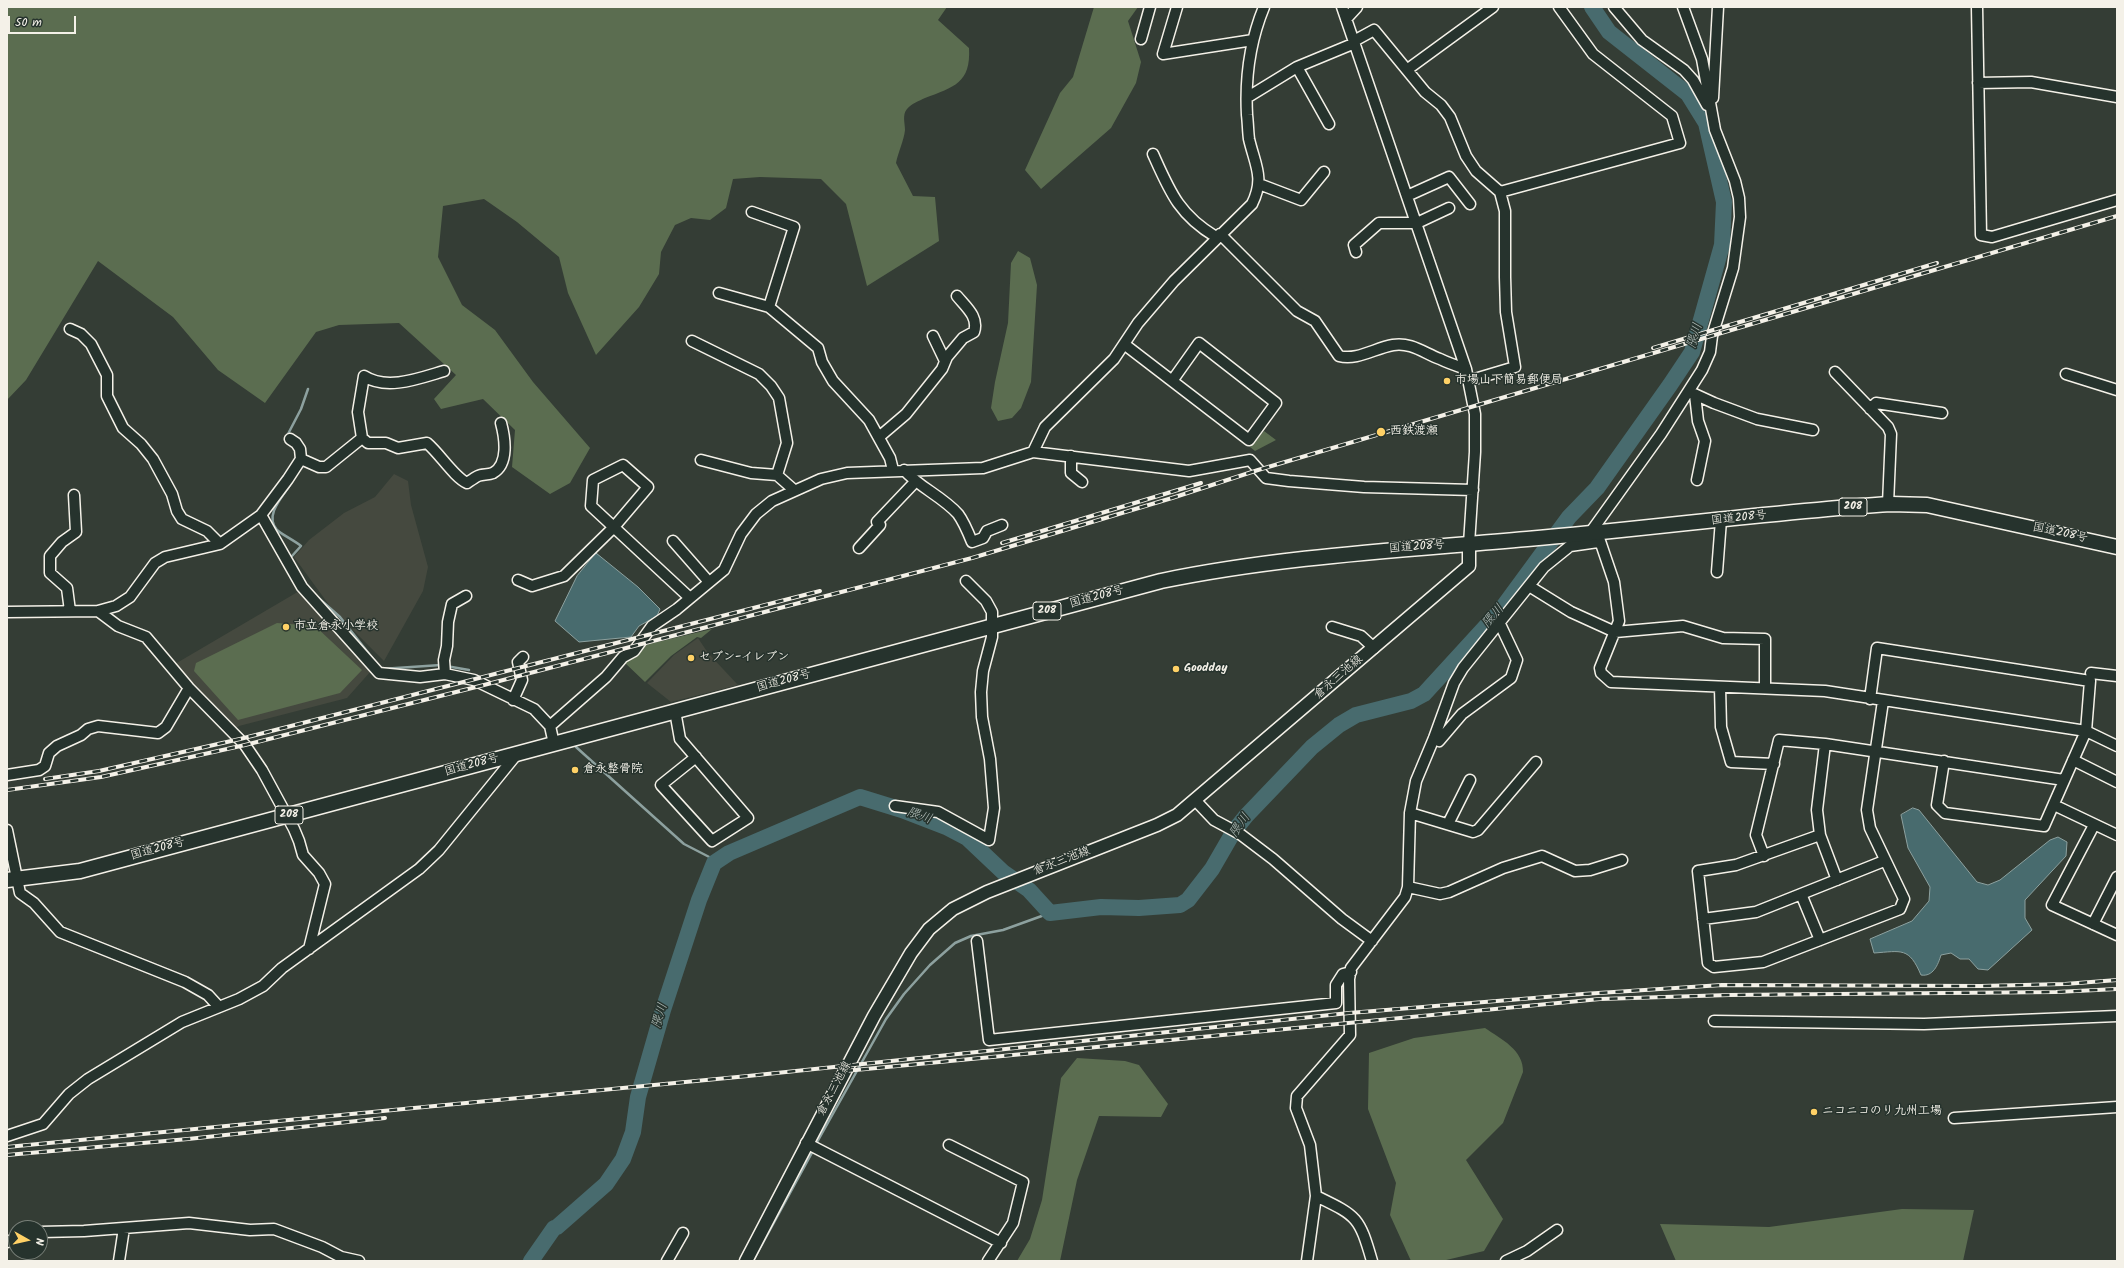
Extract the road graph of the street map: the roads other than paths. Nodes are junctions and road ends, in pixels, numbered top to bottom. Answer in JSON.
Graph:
{"nodes":[{"id":1,"x":1150,"y":7,"type":"edge"},
{"id":2,"x":1177,"y":7,"type":"edge"},
{"id":3,"x":1264,"y":7,"type":"edge"},
{"id":4,"x":1342,"y":7,"type":"edge"},
{"id":5,"x":1357,"y":7,"type":"edge"},
{"id":6,"x":1493,"y":7,"type":"edge"},
{"id":7,"x":1559,"y":7,"type":"edge"},
{"id":8,"x":1614,"y":7,"type":"edge"},
{"id":9,"x":1683,"y":7,"type":"edge"},
{"id":10,"x":1718,"y":7,"type":"edge"},
{"id":11,"x":1977,"y":7,"type":"edge"},
{"id":12,"x":1346,"y":19,"type":"junction"},
{"id":13,"x":1141,"y":39,"type":"dead end"},
{"id":14,"x":1252,"y":40,"type":"junction"},
{"id":15,"x":1354,"y":42,"type":"junction"},
{"id":16,"x":1297,"y":67,"type":"junction"},
{"id":17,"x":1408,"y":69,"type":"junction"},
{"id":18,"x":1978,"y":83,"type":"junction"},
{"id":19,"x":1248,"y":97,"type":"junction"},
{"id":20,"x":2117,"y":97,"type":"edge"},
{"id":21,"x":1712,"y":112,"type":"junction"},
{"id":22,"x":1329,"y":124,"type":"dead end"},
{"id":23,"x":1153,"y":154,"type":"dead end"},
{"id":24,"x":1324,"y":172,"type":"dead end"},
{"id":25,"x":1259,"y":184,"type":"junction"},
{"id":26,"x":1500,"y":192,"type":"junction"},
{"id":27,"x":1407,"y":196,"type":"junction"},
{"id":28,"x":2117,"y":200,"type":"edge"},
{"id":29,"x":1470,"y":204,"type":"dead end"},
{"id":30,"x":1449,"y":208,"type":"dead end"},
{"id":31,"x":752,"y":212,"type":"dead end"},
{"id":32,"x":1416,"y":223,"type":"junction"},
{"id":33,"x":1218,"y":235,"type":"junction"},
{"id":34,"x":1356,"y":252,"type":"dead end"},
{"id":35,"x":719,"y":293,"type":"dead end"},
{"id":36,"x":957,"y":296,"type":"dead end"},
{"id":37,"x":769,"y":307,"type":"junction"},
{"id":38,"x":70,"y":329,"type":"dead end"},
{"id":39,"x":933,"y":336,"type":"dead end"},
{"id":40,"x":692,"y":340,"type":"dead end"},
{"id":41,"x":1124,"y":344,"type":"junction"},
{"id":42,"x":945,"y":361,"type":"junction"},
{"id":43,"x":1466,"y":369,"type":"junction"},
{"id":44,"x":444,"y":371,"type":"dead end"},
{"id":45,"x":1835,"y":372,"type":"dead end"},
{"id":46,"x":2066,"y":374,"type":"dead end"},
{"id":47,"x":1172,"y":381,"type":"junction"},
{"id":48,"x":1468,"y":381,"type":"junction"},
{"id":49,"x":2117,"y":390,"type":"edge"},
{"id":50,"x":1692,"y":393,"type":"junction"},
{"id":51,"x":1870,"y":409,"type":"junction"},
{"id":52,"x":1942,"y":413,"type":"dead end"},
{"id":53,"x":501,"y":423,"type":"dead end"},
{"id":54,"x":1813,"y":430,"type":"dead end"},
{"id":55,"x":879,"y":437,"type":"junction"},
{"id":56,"x":362,"y":438,"type":"junction"},
{"id":57,"x":290,"y":439,"type":"dead end"},
{"id":58,"x":1033,"y":452,"type":"junction"},
{"id":59,"x":1071,"y":456,"type":"junction"},
{"id":60,"x":300,"y":459,"type":"junction"},
{"id":61,"x":701,"y":460,"type":"dead end"},
{"id":62,"x":893,"y":470,"type":"junction"},
{"id":63,"x":904,"y":470,"type":"junction"},
{"id":64,"x":777,"y":475,"type":"junction"},
{"id":65,"x":1697,"y":480,"type":"dead end"},
{"id":66,"x":915,"y":482,"type":"junction"},
{"id":67,"x":1082,"y":482,"type":"dead end"},
{"id":68,"x":794,"y":490,"type":"junction"},
{"id":69,"x":1473,"y":490,"type":"junction"},
{"id":70,"x":74,"y":495,"type":"dead end"},
{"id":71,"x":1888,"y":504,"type":"junction"},
{"id":72,"x":261,"y":515,"type":"junction"},
{"id":73,"x":1721,"y":520,"type":"junction"},
{"id":74,"x":1002,"y":525,"type":"dead end"},
{"id":75,"x":614,"y":527,"type":"junction"},
{"id":76,"x":1593,"y":535,"type":"junction"},
{"id":77,"x":674,"y":541,"type":"dead end"},
{"id":78,"x":220,"y":544,"type":"junction"},
{"id":79,"x":1470,"y":544,"type":"junction"},
{"id":80,"x":2117,"y":547,"type":"edge"},
{"id":81,"x":859,"y":548,"type":"dead end"},
{"id":82,"x":1718,"y":572,"type":"dead end"},
{"id":83,"x":518,"y":580,"type":"dead end"},
{"id":84,"x":966,"y":581,"type":"dead end"},
{"id":85,"x":709,"y":582,"type":"junction"},
{"id":86,"x":1529,"y":586,"type":"junction"},
{"id":87,"x":466,"y":596,"type":"dead end"},
{"id":88,"x":690,"y":598,"type":"junction"},
{"id":89,"x":70,"y":611,"type":"junction"},
{"id":90,"x":98,"y":611,"type":"junction"},
{"id":91,"x":7,"y":612,"type":"edge"},
{"id":92,"x":1499,"y":622,"type":"junction"},
{"id":93,"x":993,"y":626,"type":"junction"},
{"id":94,"x":1332,"y":627,"type":"dead end"},
{"id":95,"x":1615,"y":632,"type":"junction"},
{"id":96,"x":1374,"y":648,"type":"junction"},
{"id":97,"x":523,"y":657,"type":"dead end"},
{"id":98,"x":2091,"y":673,"type":"dead end"},
{"id":99,"x":445,"y":674,"type":"junction"},
{"id":100,"x":2117,"y":676,"type":"edge"},
{"id":101,"x":1720,"y":687,"type":"junction"},
{"id":102,"x":189,"y":688,"type":"junction"},
{"id":103,"x":1765,"y":688,"type":"junction"},
{"id":104,"x":1870,"y":699,"type":"junction"},
{"id":105,"x":513,"y":700,"type":"junction"},
{"id":106,"x":1883,"y":701,"type":"junction"},
{"id":107,"x":675,"y":711,"type":"junction"},
{"id":108,"x":550,"y":726,"type":"junction"},
{"id":109,"x":2086,"y":731,"type":"junction"},
{"id":110,"x":1434,"y":738,"type":"junction"},
{"id":111,"x":554,"y":744,"type":"junction"},
{"id":112,"x":1825,"y":744,"type":"junction"},
{"id":113,"x":2117,"y":746,"type":"edge"},
{"id":114,"x":1875,"y":751,"type":"junction"},
{"id":115,"x":517,"y":754,"type":"junction"},
{"id":116,"x":696,"y":757,"type":"junction"},
{"id":117,"x":2073,"y":760,"type":"junction"},
{"id":118,"x":1944,"y":761,"type":"junction"},
{"id":119,"x":1536,"y":762,"type":"dead end"},
{"id":120,"x":1774,"y":764,"type":"junction"},
{"id":121,"x":7,"y":775,"type":"edge"},
{"id":122,"x":1470,"y":780,"type":"dead end"},
{"id":123,"x":2064,"y":780,"type":"junction"},
{"id":124,"x":2117,"y":782,"type":"edge"},
{"id":125,"x":1196,"y":801,"type":"junction"},
{"id":126,"x":895,"y":806,"type":"dead end"},
{"id":127,"x":2054,"y":806,"type":"junction"},
{"id":128,"x":1410,"y":813,"type":"junction"},
{"id":129,"x":287,"y":816,"type":"junction"},
{"id":130,"x":1448,"y":824,"type":"junction"},
{"id":131,"x":2094,"y":825,"type":"junction"},
{"id":132,"x":7,"y":830,"type":"edge"},
{"id":133,"x":1820,"y":835,"type":"junction"},
{"id":134,"x":2117,"y":835,"type":"edge"},
{"id":135,"x":1764,"y":856,"type":"junction"},
{"id":136,"x":1622,"y":860,"type":"dead end"},
{"id":137,"x":1884,"y":861,"type":"junction"},
{"id":138,"x":2117,"y":877,"type":"edge"},
{"id":139,"x":12,"y":880,"type":"edge"},
{"id":140,"x":1837,"y":880,"type":"junction"},
{"id":141,"x":1408,"y":887,"type":"junction"},
{"id":142,"x":1801,"y":894,"type":"junction"},
{"id":143,"x":1703,"y":919,"type":"junction"},
{"id":144,"x":2093,"y":924,"type":"junction"},
{"id":145,"x":2117,"y":935,"type":"edge"},
{"id":146,"x":1820,"y":940,"type":"junction"},
{"id":147,"x":977,"y":941,"type":"dead end"},
{"id":148,"x":1372,"y":941,"type":"junction"},
{"id":149,"x":309,"y":949,"type":"junction"},
{"id":150,"x":1351,"y":972,"type":"junction"},
{"id":151,"x":219,"y":1007,"type":"junction"},
{"id":152,"x":2117,"y":1016,"type":"edge"},
{"id":153,"x":1714,"y":1021,"type":"dead end"},
{"id":154,"x":2117,"y":1107,"type":"edge"},
{"id":155,"x":1954,"y":1118,"type":"dead end"},
{"id":156,"x":7,"y":1136,"type":"edge"},
{"id":157,"x":806,"y":1143,"type":"junction"},
{"id":158,"x":949,"y":1145,"type":"dead end"},
{"id":159,"x":1316,"y":1196,"type":"junction"},
{"id":160,"x":124,"y":1228,"type":"junction"},
{"id":161,"x":1557,"y":1230,"type":"dead end"},
{"id":162,"x":48,"y":1232,"type":"edge"},
{"id":163,"x":683,"y":1233,"type":"dead end"},
{"id":164,"x":1001,"y":1243,"type":"junction"},
{"id":165,"x":119,"y":1261,"type":"edge"},
{"id":166,"x":359,"y":1261,"type":"edge"},
{"id":167,"x":667,"y":1261,"type":"edge"},
{"id":168,"x":746,"y":1261,"type":"edge"},
{"id":169,"x":988,"y":1261,"type":"edge"},
{"id":170,"x":1307,"y":1261,"type":"edge"},
{"id":171,"x":1372,"y":1261,"type":"edge"},
{"id":172,"x":1506,"y":1261,"type":"edge"}],
"edges":[{"from":1,"to":13,"type":"street"},
{"from":2,"to":14,"type":"street"},
{"from":3,"to":14,"type":"street"},
{"from":4,"to":12,"type":"street"},
{"from":5,"to":12,"type":"street"},
{"from":6,"to":17,"type":"street"},
{"from":7,"to":26,"type":"street"},
{"from":8,"to":21,"type":"street"},
{"from":9,"to":21,"type":"street"},
{"from":10,"to":21,"type":"street"},
{"from":11,"to":18,"type":"street"},
{"from":12,"to":15,"type":"street"},
{"from":14,"to":19,"type":"street"},
{"from":15,"to":16,"type":"street"},
{"from":15,"to":17,"type":"street"},
{"from":15,"to":27,"type":"street"},
{"from":16,"to":19,"type":"street"},
{"from":16,"to":22,"type":"street"},
{"from":17,"to":26,"type":"street"},
{"from":18,"to":20,"type":"street"},
{"from":18,"to":28,"type":"street"},
{"from":19,"to":25,"type":"street"},
{"from":21,"to":50,"type":"street"},
{"from":23,"to":33,"type":"street"},
{"from":24,"to":25,"type":"street"},
{"from":25,"to":33,"type":"street"},
{"from":26,"to":48,"type":"street"},
{"from":27,"to":29,"type":"street"},
{"from":27,"to":32,"type":"street"},
{"from":30,"to":32,"type":"street"},
{"from":31,"to":37,"type":"street"},
{"from":32,"to":34,"type":"street"},
{"from":32,"to":43,"type":"street"},
{"from":33,"to":41,"type":"street"},
{"from":33,"to":43,"type":"street"},
{"from":35,"to":37,"type":"street"},
{"from":36,"to":42,"type":"street"},
{"from":37,"to":55,"type":"street"},
{"from":38,"to":78,"type":"street"},
{"from":39,"to":42,"type":"street"},
{"from":40,"to":64,"type":"street"},
{"from":41,"to":47,"type":"street"},
{"from":41,"to":58,"type":"street"},
{"from":42,"to":55,"type":"street"},
{"from":43,"to":48,"type":"street"},
{"from":44,"to":56,"type":"street"},
{"from":45,"to":51,"type":"street"},
{"from":46,"to":49,"type":"street"},
{"from":47,"to":47,"type":"street"},
{"from":48,"to":69,"type":"street"},
{"from":50,"to":54,"type":"street"},
{"from":50,"to":65,"type":"street"},
{"from":50,"to":76,"type":"street"},
{"from":51,"to":52,"type":"street"},
{"from":51,"to":71,"type":"street"},
{"from":53,"to":56,"type":"street"},
{"from":55,"to":62,"type":"street"},
{"from":56,"to":60,"type":"street"},
{"from":57,"to":60,"type":"street"},
{"from":58,"to":59,"type":"street"},
{"from":58,"to":63,"type":"street"},
{"from":59,"to":67,"type":"street"},
{"from":59,"to":69,"type":"street"},
{"from":60,"to":72,"type":"street"},
{"from":61,"to":64,"type":"street"},
{"from":62,"to":63,"type":"street"},
{"from":62,"to":68,"type":"street"},
{"from":63,"to":66,"type":"street"},
{"from":64,"to":68,"type":"street"},
{"from":66,"to":74,"type":"street"},
{"from":66,"to":81,"type":"street"},
{"from":68,"to":85,"type":"street"},
{"from":69,"to":79,"type":"street"},
{"from":70,"to":89,"type":"street"},
{"from":71,"to":73,"type":"highway","name":"国道208号","number":"208"},
{"from":71,"to":80,"type":"highway","name":"国道208号","number":"208"},
{"from":72,"to":78,"type":"street"},
{"from":72,"to":99,"type":"street"},
{"from":73,"to":76,"type":"highway","name":"国道208号","number":"208"},
{"from":73,"to":82,"type":"street"},
{"from":75,"to":75,"type":"street"},
{"from":75,"to":83,"type":"street"},
{"from":75,"to":88,"type":"street"},
{"from":76,"to":79,"type":"highway","name":"国道208号","number":"208"},
{"from":76,"to":86,"type":"street"},
{"from":76,"to":95,"type":"street"},
{"from":77,"to":85,"type":"street"},
{"from":78,"to":90,"type":"street"},
{"from":79,"to":93,"type":"highway","name":"国道208号","number":"208"},
{"from":79,"to":96,"type":"main road","name":"倉永三池線"},
{"from":84,"to":93,"type":"street"},
{"from":85,"to":88,"type":"street"},
{"from":86,"to":92,"type":"street"},
{"from":86,"to":95,"type":"street"},
{"from":87,"to":99,"type":"street"},
{"from":88,"to":108,"type":"street"},
{"from":89,"to":90,"type":"street"},
{"from":89,"to":91,"type":"street"},
{"from":90,"to":102,"type":"street"},
{"from":92,"to":110,"type":"street"},
{"from":92,"to":110,"type":"street"},
{"from":93,"to":107,"type":"highway","name":"国道208号","number":"208"},
{"from":93,"to":126,"type":"street"},
{"from":94,"to":96,"type":"street"},
{"from":95,"to":101,"type":"street"},
{"from":95,"to":103,"type":"street"},
{"from":96,"to":125,"type":"main road","name":"倉永三池線"},
{"from":97,"to":105,"type":"street"},
{"from":98,"to":100,"type":"street"},
{"from":99,"to":105,"type":"street"},
{"from":101,"to":103,"type":"street"},
{"from":101,"to":120,"type":"street"},
{"from":102,"to":121,"type":"street"},
{"from":102,"to":129,"type":"street"},
{"from":103,"to":104,"type":"street"},
{"from":104,"to":106,"type":"street"},
{"from":104,"to":109,"type":"street"},
{"from":105,"to":108,"type":"street"},
{"from":106,"to":109,"type":"street"},
{"from":106,"to":114,"type":"street"},
{"from":107,"to":111,"type":"highway","name":"国道208号","number":"208"},
{"from":107,"to":116,"type":"street"},
{"from":108,"to":111,"type":"street"},
{"from":109,"to":113,"type":"street"},
{"from":109,"to":117,"type":"street"},
{"from":110,"to":128,"type":"street"},
{"from":111,"to":115,"type":"highway","name":"国道208号","number":"208"},
{"from":112,"to":114,"type":"street"},
{"from":112,"to":120,"type":"street"},
{"from":112,"to":133,"type":"street"},
{"from":114,"to":118,"type":"street"},
{"from":114,"to":137,"type":"street"},
{"from":115,"to":129,"type":"highway","name":"国道208号","number":"208"},
{"from":115,"to":149,"type":"street"},
{"from":116,"to":116,"type":"street"},
{"from":117,"to":123,"type":"street"},
{"from":117,"to":124,"type":"street"},
{"from":118,"to":123,"type":"street"},
{"from":118,"to":127,"type":"street"},
{"from":119,"to":130,"type":"street"},
{"from":120,"to":135,"type":"street"},
{"from":122,"to":130,"type":"street"},
{"from":123,"to":127,"type":"street"},
{"from":125,"to":148,"type":"street"},
{"from":125,"to":157,"type":"main road","name":"倉永三池線"},
{"from":127,"to":131,"type":"street"},
{"from":128,"to":130,"type":"street"},
{"from":128,"to":141,"type":"street"},
{"from":129,"to":139,"type":"highway","name":"国道208号","number":"208"},
{"from":129,"to":149,"type":"street"},
{"from":131,"to":134,"type":"street"},
{"from":131,"to":144,"type":"street"},
{"from":132,"to":139,"type":"street"},
{"from":133,"to":135,"type":"street"},
{"from":133,"to":140,"type":"street"},
{"from":135,"to":143,"type":"street"},
{"from":136,"to":141,"type":"street"},
{"from":137,"to":140,"type":"street"},
{"from":137,"to":146,"type":"street"},
{"from":138,"to":144,"type":"street"},
{"from":139,"to":151,"type":"street"},
{"from":140,"to":142,"type":"street"},
{"from":141,"to":148,"type":"street"},
{"from":142,"to":143,"type":"street"},
{"from":142,"to":146,"type":"street"},
{"from":143,"to":146,"type":"street"},
{"from":144,"to":145,"type":"street"},
{"from":147,"to":150,"type":"street"},
{"from":148,"to":150,"type":"street"},
{"from":149,"to":151,"type":"street"},
{"from":150,"to":159,"type":"street"},
{"from":151,"to":156,"type":"street"},
{"from":152,"to":153,"type":"street"},
{"from":154,"to":155,"type":"street"},
{"from":157,"to":164,"type":"street"},
{"from":157,"to":168,"type":"main road","name":"倉永三池線"},
{"from":158,"to":164,"type":"street"},
{"from":159,"to":170,"type":"street"},
{"from":159,"to":171,"type":"street"},
{"from":160,"to":162,"type":"street"},
{"from":160,"to":165,"type":"street"},
{"from":160,"to":166,"type":"street"},
{"from":161,"to":172,"type":"street"},
{"from":163,"to":167,"type":"street"},
{"from":164,"to":169,"type":"street"}]}
